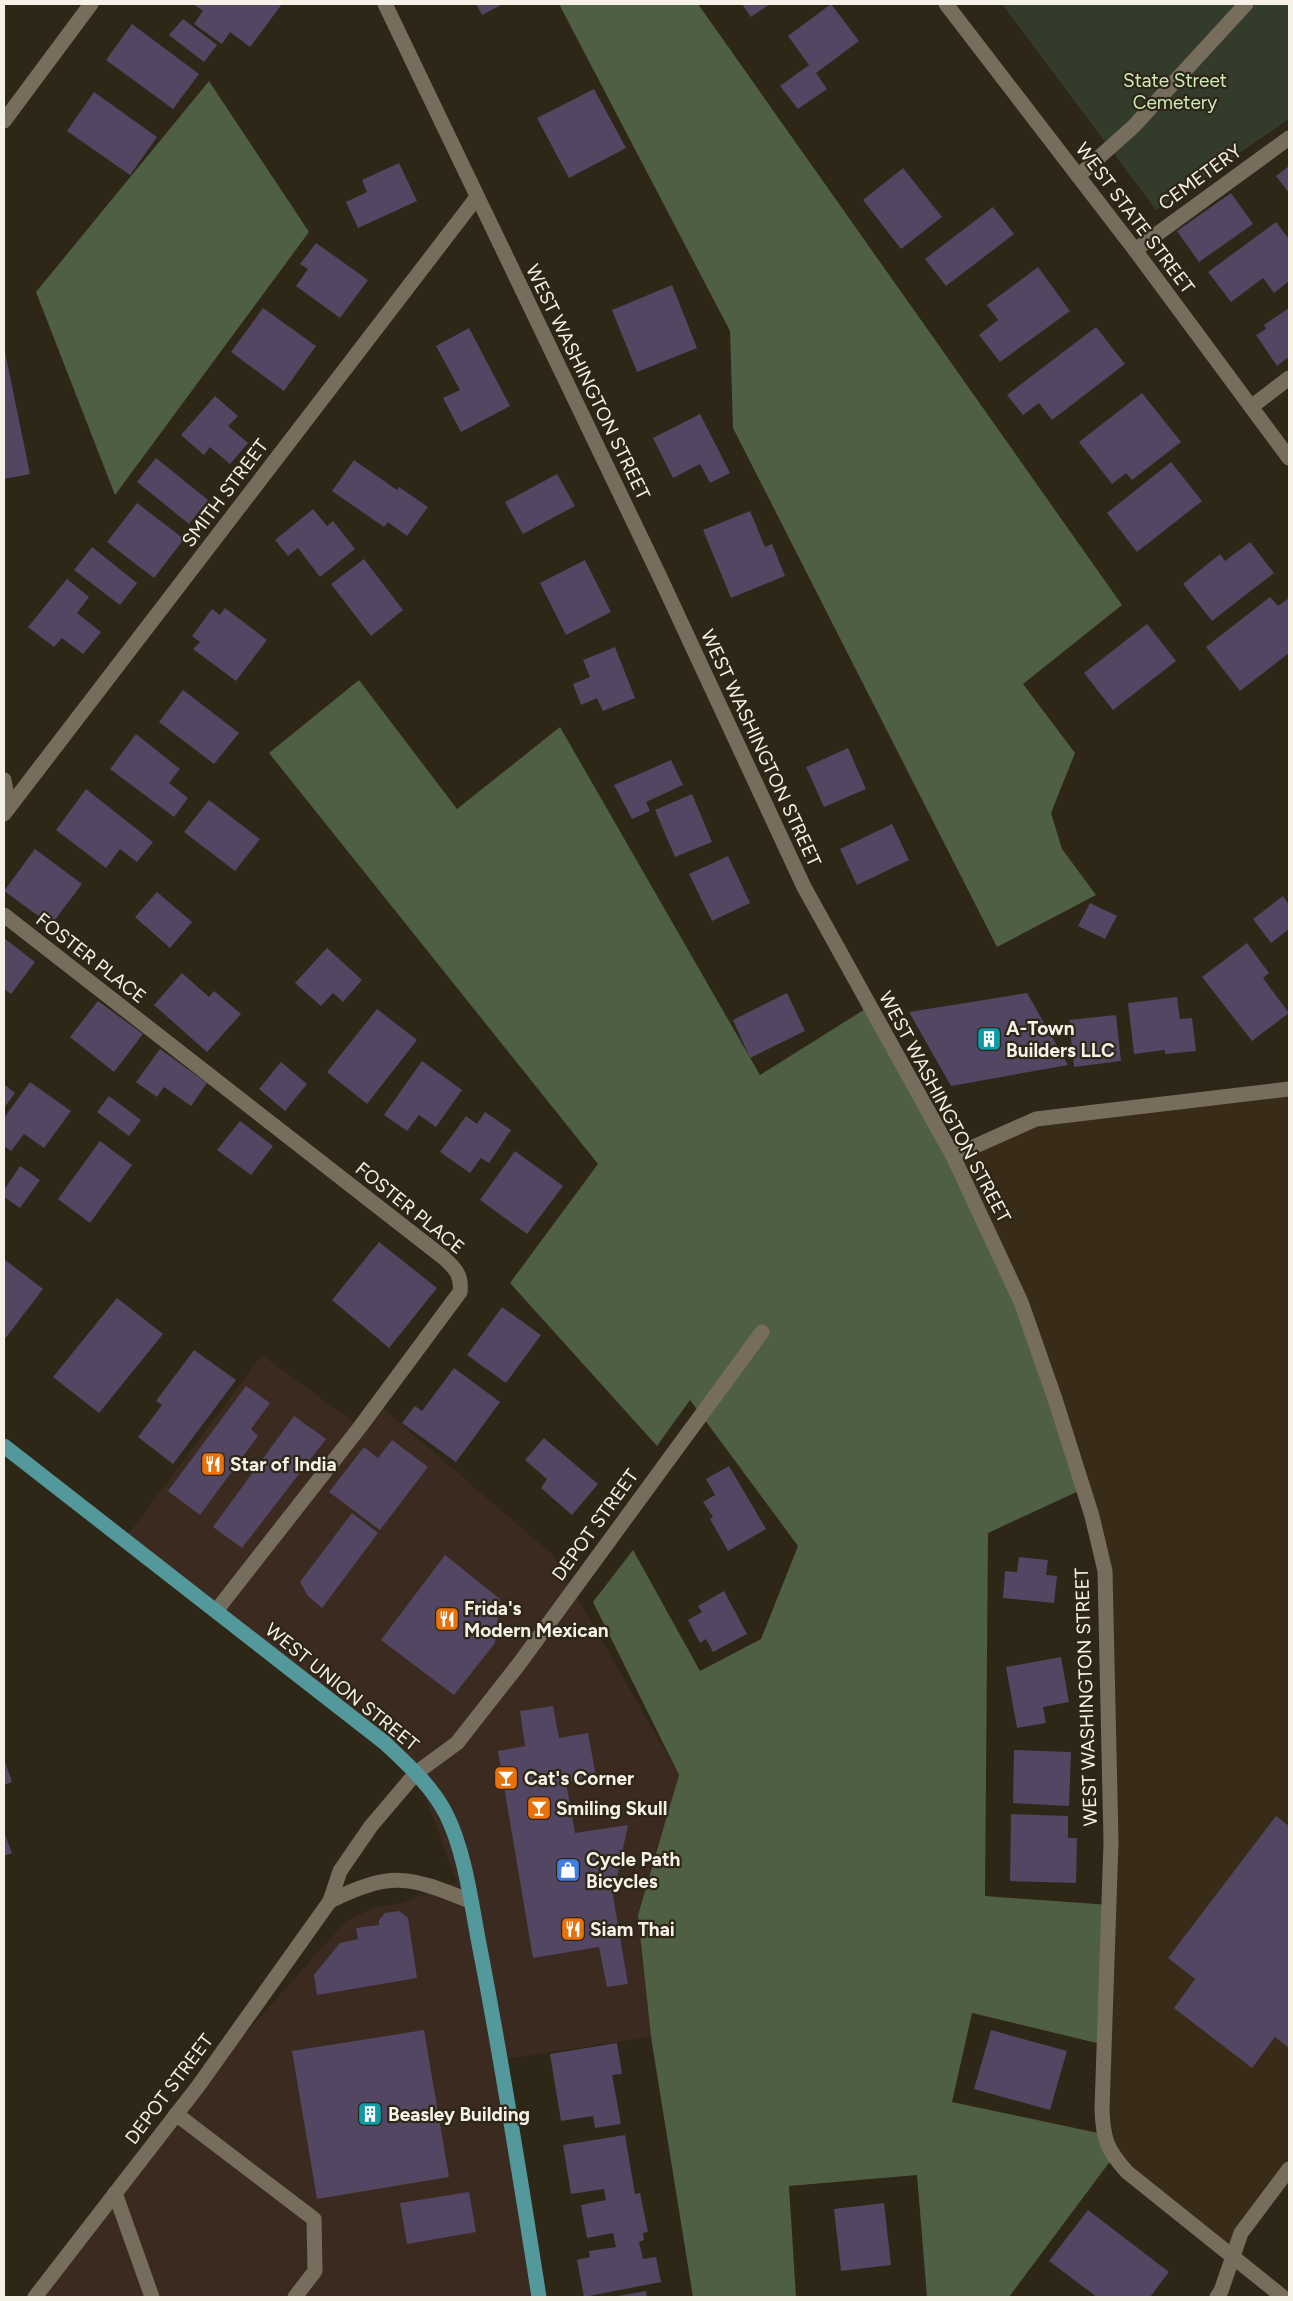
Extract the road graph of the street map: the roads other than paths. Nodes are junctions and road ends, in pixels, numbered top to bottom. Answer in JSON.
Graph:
{"nodes":[{"id":1,"x":91,"y":4,"type":"edge"},
{"id":2,"x":385,"y":4,"type":"edge"},
{"id":3,"x":946,"y":4,"type":"edge"},
{"id":4,"x":1246,"y":4,"type":"edge"},
{"id":5,"x":4,"y":121,"type":"edge"},
{"id":6,"x":1289,"y":138,"type":"edge"},
{"id":7,"x":1078,"y":176,"type":"junction"},
{"id":8,"x":477,"y":197,"type":"junction"},
{"id":9,"x":1135,"y":250,"type":"junction"},
{"id":10,"x":1289,"y":378,"type":"edge"},
{"id":11,"x":1251,"y":407,"type":"junction"},
{"id":12,"x":1289,"y":458,"type":"edge"},
{"id":13,"x":4,"y":780,"type":"edge"},
{"id":14,"x":6,"y":811,"type":"edge"},
{"id":15,"x":4,"y":915,"type":"edge"},
{"id":16,"x":1289,"y":1089,"type":"edge"},
{"id":17,"x":953,"y":1156,"type":"junction"},
{"id":18,"x":762,"y":1332,"type":"dead end"},
{"id":19,"x":4,"y":1446,"type":"edge"},
{"id":20,"x":216,"y":1611,"type":"junction"},
{"id":21,"x":416,"y":1774,"type":"junction"},
{"id":22,"x":330,"y":1901,"type":"junction"},
{"id":23,"x":470,"y":1901,"type":"junction"},
{"id":24,"x":176,"y":2114,"type":"junction"},
{"id":25,"x":1289,"y":2169,"type":"edge"},
{"id":26,"x":115,"y":2193,"type":"junction"},
{"id":27,"x":1232,"y":2258,"type":"junction"},
{"id":28,"x":35,"y":2297,"type":"edge"},
{"id":29,"x":152,"y":2297,"type":"edge"},
{"id":30,"x":295,"y":2297,"type":"edge"},
{"id":31,"x":539,"y":2297,"type":"edge"},
{"id":32,"x":1217,"y":2297,"type":"edge"},
{"id":33,"x":1283,"y":2297,"type":"edge"}],
"edges":[{"from":1,"to":5,"type":"street"},
{"from":2,"to":8,"type":"street","name":"WEST WASHINGTON STREET"},
{"from":3,"to":7,"type":"street","name":"WEST STATE STREET"},
{"from":4,"to":7,"type":"street"},
{"from":6,"to":9,"type":"street","name":"CEMETERY"},
{"from":7,"to":9,"type":"street","name":"WEST STATE STREET"},
{"from":8,"to":14,"type":"street","name":"SMITH STREET"},
{"from":8,"to":17,"type":"street","name":"WEST WASHINGTON STREET"},
{"from":9,"to":11,"type":"street","name":"WEST STATE STREET"},
{"from":10,"to":11,"type":"street"},
{"from":11,"to":12,"type":"street","name":"WEST STATE STREET"},
{"from":13,"to":14,"type":"street"},
{"from":15,"to":20,"type":"street","name":"FOSTER PLACE"},
{"from":16,"to":17,"type":"street"},
{"from":17,"to":27,"type":"street","name":"WEST WASHINGTON STREET"},
{"from":18,"to":21,"type":"street","name":"DEPOT STREET"},
{"from":19,"to":20,"type":"main road","name":"WEST UNION STREET"},
{"from":20,"to":21,"type":"main road","name":"WEST UNION STREET"},
{"from":21,"to":22,"type":"street","name":"DEPOT STREET"},
{"from":21,"to":23,"type":"main road","name":"WEST UNION STREET"},
{"from":22,"to":23,"type":"street"},
{"from":22,"to":24,"type":"street","name":"DEPOT STREET"},
{"from":23,"to":31,"type":"main road","name":"WEST UNION STREET"},
{"from":24,"to":26,"type":"street","name":"DEPOT STREET"},
{"from":24,"to":30,"type":"street"},
{"from":25,"to":27,"type":"street"},
{"from":26,"to":28,"type":"street","name":"DEPOT STREET"},
{"from":26,"to":29,"type":"street"},
{"from":27,"to":32,"type":"street"},
{"from":27,"to":33,"type":"street","name":"WEST WASHINGTON STREET"}]}
